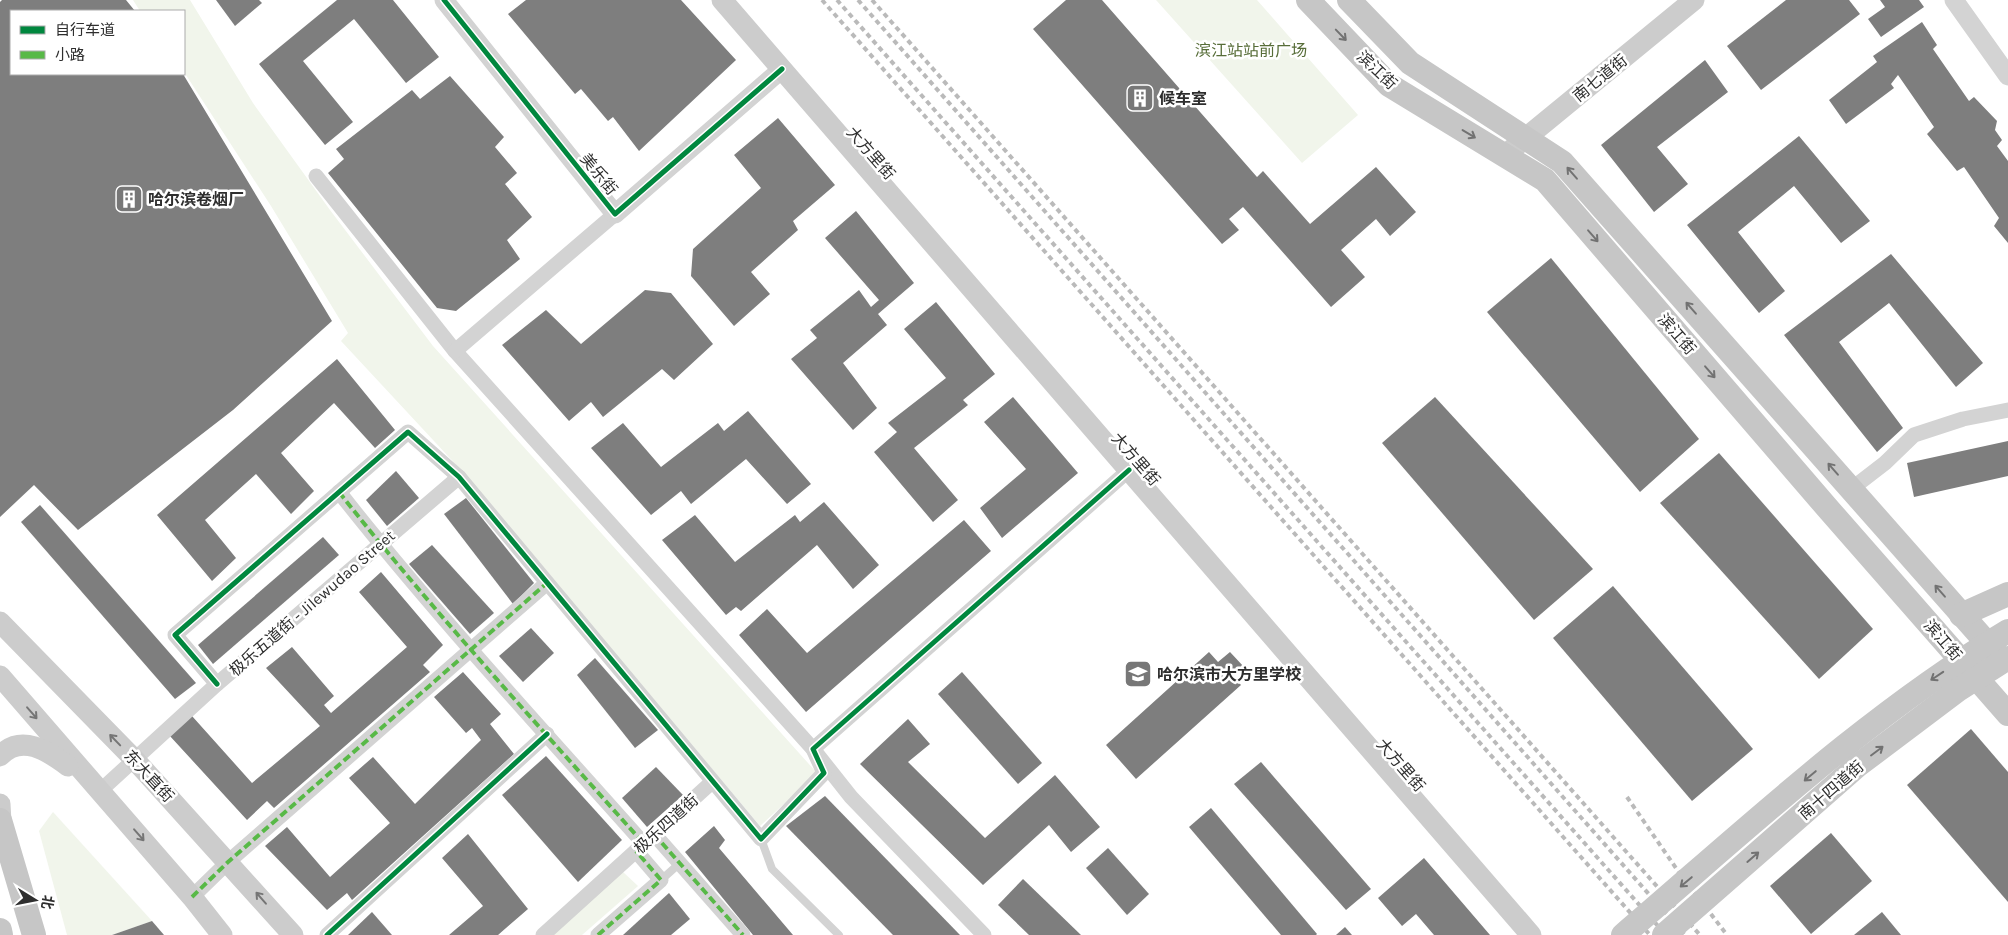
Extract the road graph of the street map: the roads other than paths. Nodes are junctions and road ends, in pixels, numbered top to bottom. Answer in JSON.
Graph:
{"nodes":[{"id":1,"x":444,"y":0,"type":"edge"},
{"id":2,"x":709,"y":0,"type":"edge"},
{"id":3,"x":722,"y":0,"type":"edge"},
{"id":4,"x":1308,"y":0,"type":"edge"},
{"id":5,"x":1349,"y":0,"type":"edge"},
{"id":6,"x":1694,"y":0,"type":"edge"},
{"id":7,"x":1954,"y":0,"type":"edge"},
{"id":8,"x":778,"y":73,"type":"junction"},
{"id":9,"x":2008,"y":76,"type":"edge"},
{"id":10,"x":1525,"y":138,"type":"junction"},
{"id":11,"x":1505,"y":155,"type":"junction"},
{"id":12,"x":316,"y":176,"type":"dead end"},
{"id":13,"x":616,"y":214,"type":"junction"},
{"id":14,"x":455,"y":352,"type":"junction"},
{"id":15,"x":2008,"y":410,"type":"edge"},
{"id":16,"x":1125,"y":474,"type":"junction"},
{"id":17,"x":459,"y":477,"type":"junction"},
{"id":18,"x":1850,"y":490,"type":"junction"},
{"id":19,"x":339,"y":492,"type":"junction"},
{"id":20,"x":380,"y":544,"type":"junction"},
{"id":21,"x":547,"y":583,"type":"junction"},
{"id":22,"x":2008,"y":594,"type":"edge"},
{"id":23,"x":1961,"y":615,"type":"junction"},
{"id":24,"x":0,"y":622,"type":"edge"},
{"id":25,"x":2008,"y":631,"type":"edge"},
{"id":26,"x":471,"y":650,"type":"junction"},
{"id":27,"x":2008,"y":658,"type":"edge"},
{"id":28,"x":2008,"y":666,"type":"edge"},
{"id":29,"x":0,"y":676,"type":"edge"},
{"id":30,"x":216,"y":684,"type":"junction"},
{"id":31,"x":2006,"y":708,"type":"edge"},
{"id":32,"x":547,"y":734,"type":"junction"},
{"id":33,"x":814,"y":749,"type":"junction"},
{"id":34,"x":0,"y":756,"type":"edge"},
{"id":35,"x":134,"y":760,"type":"junction"},
{"id":36,"x":712,"y":782,"type":"junction"},
{"id":37,"x":100,"y":791,"type":"junction"},
{"id":38,"x":0,"y":816,"type":"edge"},
{"id":39,"x":761,"y":839,"type":"junction"},
{"id":40,"x":645,"y":843,"type":"junction"},
{"id":41,"x":228,"y":862,"type":"junction"},
{"id":42,"x":680,"y":864,"type":"junction"},
{"id":43,"x":660,"y":880,"type":"junction"},
{"id":44,"x":192,"y":897,"type":"junction"},
{"id":45,"x":0,"y":930,"type":"edge"},
{"id":46,"x":1,"y":935,"type":"edge"},
{"id":47,"x":34,"y":935,"type":"edge"},
{"id":48,"x":222,"y":935,"type":"edge"},
{"id":49,"x":293,"y":935,"type":"edge"},
{"id":50,"x":327,"y":935,"type":"edge"},
{"id":51,"x":543,"y":935,"type":"edge"},
{"id":52,"x":598,"y":935,"type":"edge"},
{"id":53,"x":743,"y":935,"type":"edge"},
{"id":54,"x":839,"y":935,"type":"edge"},
{"id":55,"x":984,"y":935,"type":"edge"},
{"id":56,"x":1512,"y":935,"type":"edge"},
{"id":57,"x":1531,"y":935,"type":"edge"},
{"id":58,"x":1623,"y":935,"type":"edge"},
{"id":59,"x":1664,"y":935,"type":"edge"}],
"edges":[{"from":1,"to":13,"type":"street","name":"美乐街"},
{"from":2,"to":8,"type":"main road","name":"大方里街"},
{"from":3,"to":8,"type":"main road","name":"大方里街"},
{"from":4,"to":11,"type":"main road","name":"滨江街","one_way":true},
{"from":5,"to":10,"type":"main road","name":"滨江街"},
{"from":6,"to":10,"type":"main road","name":"南七道街"},
{"from":7,"to":9,"type":"street"},
{"from":8,"to":13,"type":"street","name":"美乐街"},
{"from":8,"to":16,"type":"main road","name":"大方里街"},
{"from":10,"to":11,"type":"main road","name":"南七道街"},
{"from":18,"to":10,"type":"main road","name":"滨江街","one_way":true},
{"from":11,"to":31,"type":"main road","name":"滨江街","one_way":true},
{"from":12,"to":14,"type":"street"},
{"from":13,"to":14,"type":"street"},
{"from":14,"to":33,"type":"street"},
{"from":15,"to":18,"type":"street"},
{"from":16,"to":33,"type":"street"},
{"from":16,"to":56,"type":"main road","name":"大方里街"},
{"from":16,"to":57,"type":"main road","name":"大方里街"},
{"from":17,"to":19,"type":"street"},
{"from":17,"to":20,"type":"street","name":"极乐五道街 - Jilewudao Street"},
{"from":17,"to":21,"type":"street"},
{"from":23,"to":18,"type":"main road","name":"滨江街","one_way":true},
{"from":19,"to":20,"type":"street"},
{"from":19,"to":30,"type":"street"},
{"from":20,"to":26,"type":"street"},
{"from":20,"to":30,"type":"street","name":"极乐五道街 - Jilewudao Street"},
{"from":21,"to":26,"type":"street"},
{"from":21,"to":36,"type":"street"},
{"from":22,"to":23,"type":"main road"},
{"from":23,"to":28,"type":"main road","name":"滨江街"},
{"from":35,"to":24,"type":"main road","name":"东大直街","one_way":true},
{"from":25,"to":58,"type":"main road","one_way":true,"bridge":true},
{"from":26,"to":32,"type":"street"},
{"from":26,"to":41,"type":"street"},
{"from":59,"to":27,"type":"main road","name":"南十四道街","one_way":true,"bridge":true},
{"from":29,"to":37,"type":"main road","one_way":true},
{"from":30,"to":35,"type":"street","name":"极乐五道街 - Jilewudao Street"},
{"from":32,"to":40,"type":"street"},
{"from":32,"to":50,"type":"street"},
{"from":33,"to":39,"type":"street"},
{"from":33,"to":55,"type":"street"},
{"from":34,"to":37,"type":"main road"},
{"from":35,"to":37,"type":"street","name":"极乐五道街 - Jilewudao Street"},
{"from":35,"to":41,"type":"main road","name":"东大直街"},
{"from":36,"to":39,"type":"street","name":"极乐四道街"},
{"from":36,"to":40,"type":"street","name":"极乐四道街"},
{"from":37,"to":44,"type":"main road","one_way":true},
{"from":38,"to":47,"type":"main road"},
{"from":39,"to":54,"type":"lane"},
{"from":40,"to":42,"type":"street"},
{"from":40,"to":43,"type":"street"},
{"from":40,"to":51,"type":"street","name":"极乐四道街"},
{"from":41,"to":44,"type":"street"},
{"from":49,"to":41,"type":"main road","name":"东大直街","one_way":true},
{"from":42,"to":43,"type":"lane"},
{"from":42,"to":53,"type":"street"},
{"from":43,"to":52,"type":"street"},
{"from":44,"to":48,"type":"main road"},
{"from":45,"to":46,"type":"main road"}]}
